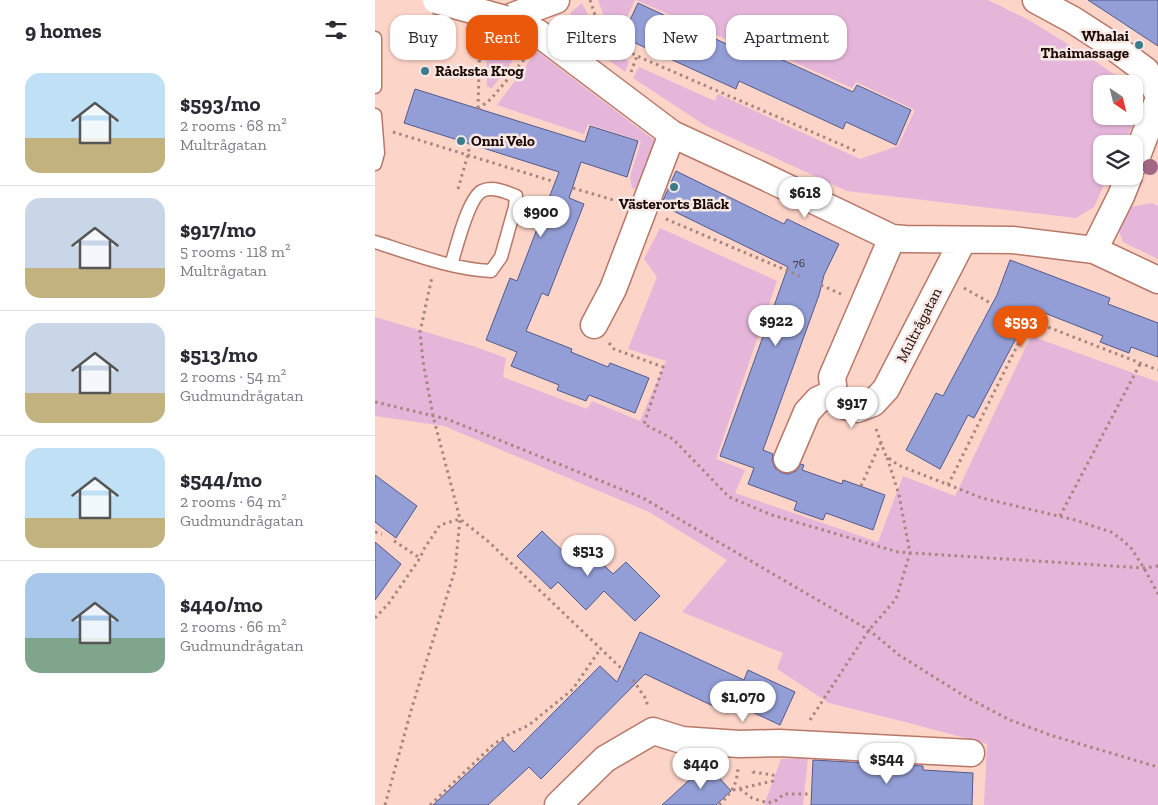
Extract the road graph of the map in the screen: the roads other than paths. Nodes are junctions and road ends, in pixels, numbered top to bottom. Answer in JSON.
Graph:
{"nodes":[{"id":1,"x":436,"y":0,"type":"edge"},
{"id":2,"x":556,"y":0,"type":"edge"},
{"id":3,"x":1036,"y":0,"type":"edge"},
{"id":4,"x":490,"y":15,"type":"edge"},
{"id":5,"x":516,"y":15,"type":"edge"},
{"id":6,"x":538,"y":33,"type":"edge"},
{"id":7,"x":375,"y":38,"type":"edge"},
{"id":8,"x":375,"y":86,"type":"edge"},
{"id":9,"x":1158,"y":94,"type":"edge"},
{"id":10,"x":1158,"y":101,"type":"edge"},
{"id":11,"x":376,"y":121,"type":"edge"},
{"id":12,"x":672,"y":134,"type":"junction"},
{"id":13,"x":1143,"y":140,"type":"edge"},
{"id":14,"x":375,"y":164,"type":"edge"},
{"id":15,"x":1125,"y":185,"type":"edge"},
{"id":16,"x":891,"y":238,"type":"junction"},
{"id":17,"x":963,"y":240,"type":"junction"},
{"id":18,"x":375,"y":242,"type":"edge"},
{"id":19,"x":1093,"y":250,"type":"junction"},
{"id":20,"x":451,"y":264,"type":"junction"},
{"id":21,"x":1158,"y":280,"type":"edge"},
{"id":22,"x":594,"y":325,"type":"road end"},
{"id":23,"x":834,"y":393,"type":"junction"},
{"id":24,"x":787,"y":459,"type":"dead end"},
{"id":25,"x":971,"y":753,"type":"dead end"},
{"id":26,"x":558,"y":805,"type":"edge"}],
"edges":[{"from":1,"to":4,"type":"street","bridge":true},
{"from":2,"to":5,"type":"street"},
{"from":3,"to":9,"type":"street"},
{"from":6,"to":12,"type":"street"},
{"from":7,"to":8,"type":"lane"},
{"from":10,"to":13,"type":"street"},
{"from":11,"to":14,"type":"lane"},
{"from":12,"to":16,"type":"street"},
{"from":12,"to":22,"type":"street"},
{"from":15,"to":19,"type":"street"},
{"from":16,"to":17,"type":"street"},
{"from":16,"to":23,"type":"street"},
{"from":17,"to":19,"type":"street"},
{"from":17,"to":23,"type":"street","name":"Multrågatan"},
{"from":18,"to":20,"type":"lane"},
{"from":19,"to":21,"type":"street"},
{"from":20,"to":20,"type":"lane"},
{"from":23,"to":24,"type":"street"},
{"from":25,"to":26,"type":"street"}]}
